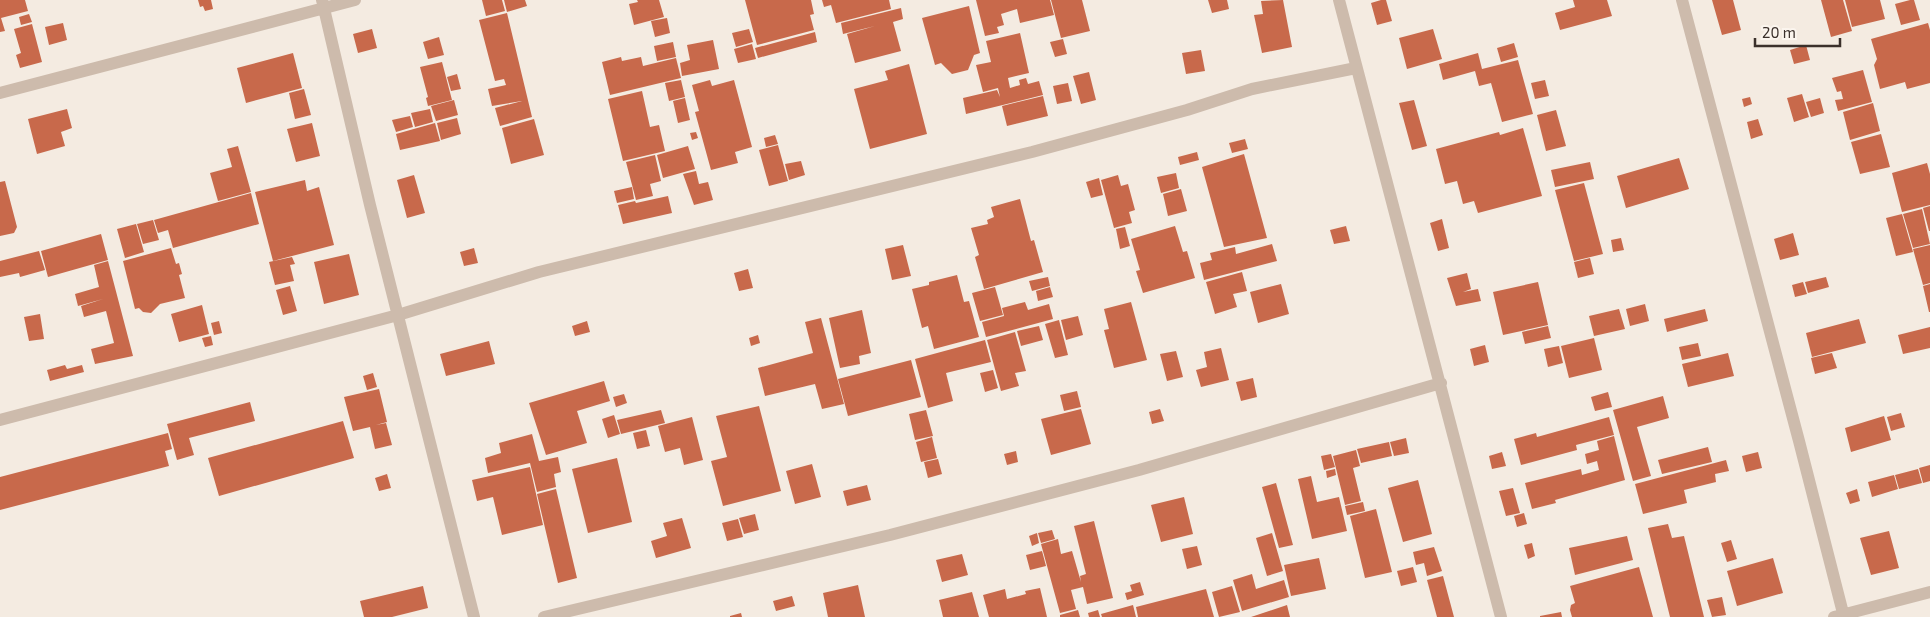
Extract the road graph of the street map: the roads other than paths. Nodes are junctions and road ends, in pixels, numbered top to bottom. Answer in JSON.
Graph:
{"nodes":[{"id":1,"x":355,"y":0,"type":"edge"},
{"id":2,"x":1339,"y":0,"type":"edge"},
{"id":3,"x":1682,"y":0,"type":"edge"},
{"id":4,"x":323,"y":5,"type":"edge"},
{"id":5,"x":1356,"y":68,"type":"junction"},
{"id":6,"x":0,"y":93,"type":"edge"},
{"id":7,"x":398,"y":315,"type":"junction"},
{"id":8,"x":1440,"y":383,"type":"junction"},
{"id":9,"x":0,"y":420,"type":"edge"},
{"id":10,"x":1930,"y":592,"type":"edge"},
{"id":11,"x":1840,"y":616,"type":"edge"},
{"id":12,"x":474,"y":617,"type":"edge"},
{"id":13,"x":544,"y":617,"type":"edge"},
{"id":14,"x":1501,"y":617,"type":"edge"}],
"edges":[{"from":1,"to":4,"type":"street"},
{"from":2,"to":5,"type":"street"},
{"from":3,"to":11,"type":"street"},
{"from":4,"to":6,"type":"street"},
{"from":4,"to":7,"type":"street"},
{"from":5,"to":7,"type":"street"},
{"from":5,"to":8,"type":"street"},
{"from":7,"to":9,"type":"street"},
{"from":7,"to":12,"type":"street"},
{"from":8,"to":13,"type":"street"},
{"from":8,"to":14,"type":"street"},
{"from":10,"to":11,"type":"street"}]}
